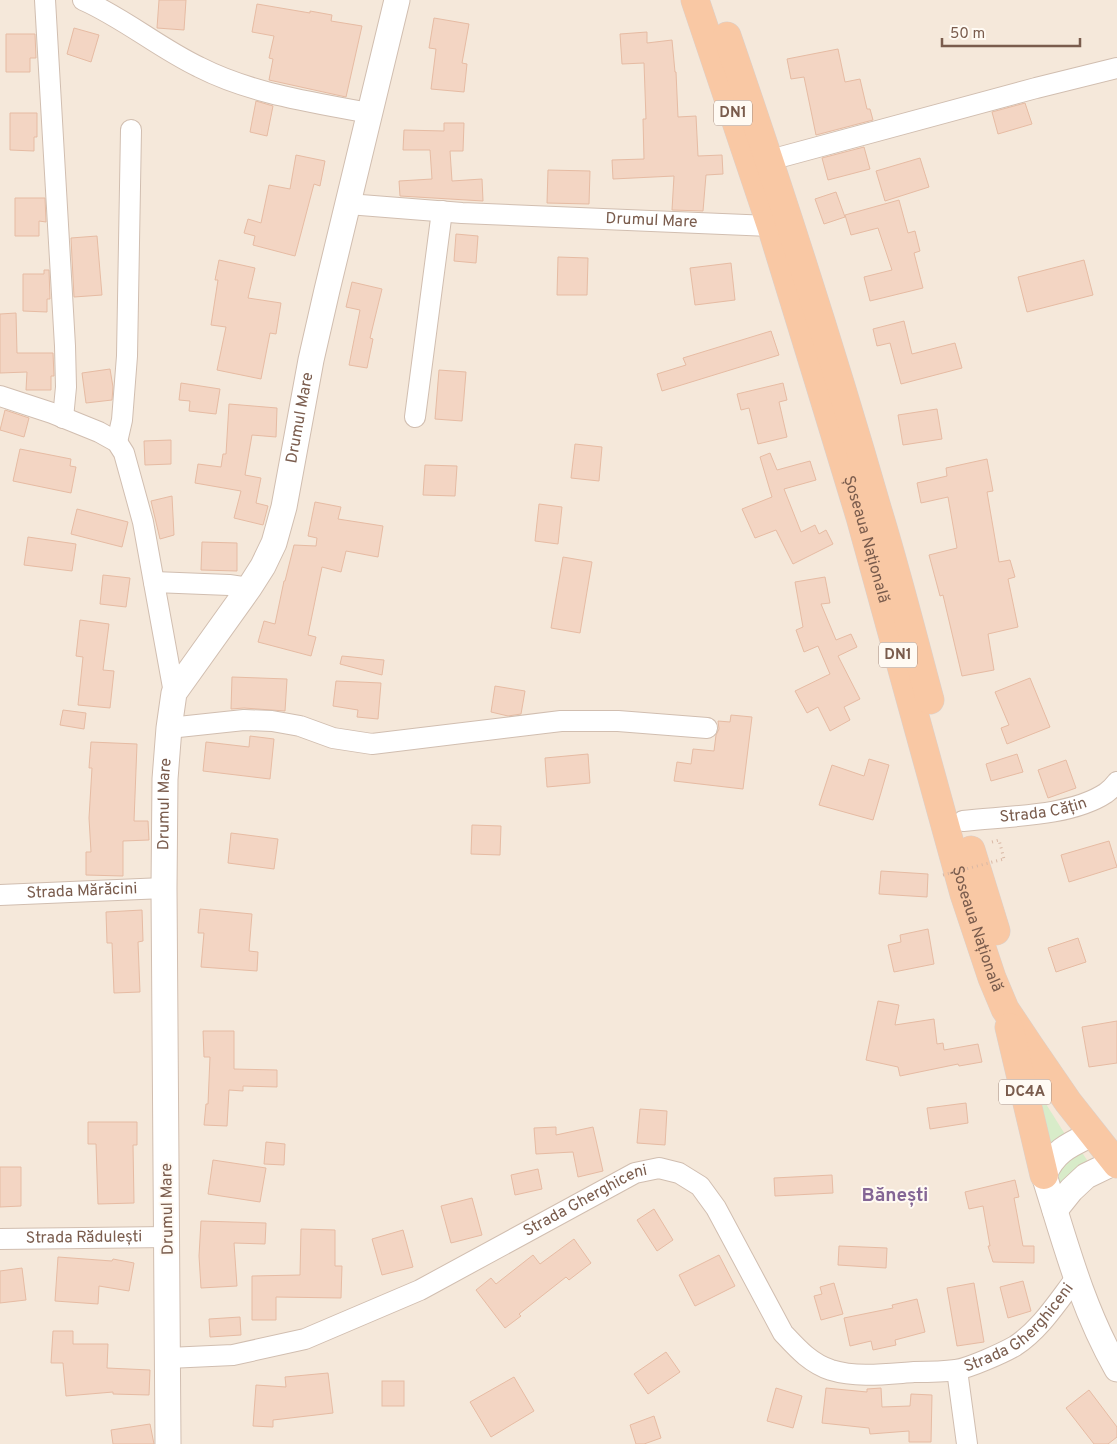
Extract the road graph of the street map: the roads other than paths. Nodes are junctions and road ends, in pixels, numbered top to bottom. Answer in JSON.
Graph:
{"nodes":[{"id":1,"x":45,"y":0,"type":"edge"},
{"id":2,"x":83,"y":0,"type":"edge"},
{"id":3,"x":397,"y":0,"type":"edge"},
{"id":4,"x":695,"y":0,"type":"edge"},
{"id":5,"x":715,"y":0,"type":"edge"},
{"id":6,"x":1117,"y":68,"type":"edge"},
{"id":7,"x":369,"y":113,"type":"junction"},
{"id":8,"x":131,"y":130,"type":"dead end"},
{"id":9,"x":770,"y":160,"type":"junction"},
{"id":10,"x":348,"y":204,"type":"junction"},
{"id":11,"x":442,"y":211,"type":"junction"},
{"id":12,"x":771,"y":226,"type":"junction"},
{"id":13,"x":0,"y":396,"type":"edge"},
{"id":14,"x":415,"y":417,"type":"dead end"},
{"id":15,"x":63,"y":418,"type":"junction"},
{"id":16,"x":117,"y":442,"type":"junction"},
{"id":17,"x":154,"y":582,"type":"junction"},
{"id":18,"x":249,"y":588,"type":"junction"},
{"id":19,"x":174,"y":694,"type":"junction"},
{"id":20,"x":168,"y":728,"type":"junction"},
{"id":21,"x":707,"y":728,"type":"dead end"},
{"id":22,"x":1117,"y":782,"type":"edge"},
{"id":23,"x":963,"y":821,"type":"junction"},
{"id":24,"x":164,"y":888,"type":"junction"},
{"id":25,"x":0,"y":895,"type":"edge"},
{"id":26,"x":1005,"y":1009,"type":"junction"},
{"id":27,"x":1048,"y":1073,"type":"junction"},
{"id":28,"x":1092,"y":1134,"type":"junction"},
{"id":29,"x":1116,"y":1163,"type":"edge"},
{"id":30,"x":1044,"y":1176,"type":"junction"},
{"id":31,"x":1055,"y":1210,"type":"junction"},
{"id":32,"x":168,"y":1237,"type":"junction"},
{"id":33,"x":0,"y":1239,"type":"edge"},
{"id":34,"x":1076,"y":1278,"type":"junction"},
{"id":35,"x":168,"y":1358,"type":"junction"},
{"id":36,"x":1117,"y":1369,"type":"edge"},
{"id":37,"x":957,"y":1370,"type":"junction"},
{"id":38,"x":168,"y":1444,"type":"edge"},
{"id":39,"x":967,"y":1444,"type":"edge"}],
"edges":[{"from":1,"to":15,"type":"street"},
{"from":2,"to":7,"type":"street"},
{"from":3,"to":7,"type":"street","name":"Drumul Mare"},
{"from":4,"to":12,"type":"highway","name":"Șoseaua Națională","number":"DN1"},
{"from":5,"to":9,"type":"highway","name":"Șoseaua Națională","number":"DN1"},
{"from":6,"to":9,"type":"street"},
{"from":7,"to":10,"type":"street","name":"Drumul Mare"},
{"from":8,"to":16,"type":"street"},
{"from":9,"to":23,"type":"highway","name":"Șoseaua Națională","number":"DN1"},
{"from":10,"to":11,"type":"street","name":"Drumul Mare"},
{"from":10,"to":18,"type":"street","name":"Drumul Mare"},
{"from":11,"to":12,"type":"street","name":"Drumul Mare"},
{"from":11,"to":14,"type":"street"},
{"from":12,"to":26,"type":"highway","name":"Șoseaua Națională","number":"DN1"},
{"from":13,"to":15,"type":"street"},
{"from":15,"to":16,"type":"street"},
{"from":16,"to":17,"type":"street"},
{"from":17,"to":18,"type":"street"},
{"from":17,"to":19,"type":"street"},
{"from":18,"to":19,"type":"street","name":"Drumul Mare"},
{"from":19,"to":20,"type":"street","name":"Drumul Mare"},
{"from":20,"to":21,"type":"street"},
{"from":20,"to":24,"type":"street","name":"Drumul Mare"},
{"from":22,"to":23,"type":"street","name":"Strada Cățin"},
{"from":23,"to":27,"type":"highway","name":"Șoseaua Națională","number":"DN1"},
{"from":24,"to":25,"type":"street","name":"Strada Mărăcini"},
{"from":24,"to":32,"type":"street","name":"Drumul Mare"},
{"from":26,"to":27,"type":"highway","name":"Șoseaua Națională","number":"DN1"},
{"from":26,"to":30,"type":"highway","number":"DC4A"},
{"from":27,"to":28,"type":"highway","name":"Șoseaua Națională","number":"DN1"},
{"from":28,"to":29,"type":"highway","name":"Șoseaua Națională","number":"DN1"},
{"from":28,"to":30,"type":"street"},
{"from":29,"to":31,"type":"street"},
{"from":30,"to":31,"type":"street","number":"DC4A"},
{"from":31,"to":34,"type":"street","number":"DC4A"},
{"from":32,"to":33,"type":"street","name":"Strada Rădulești"},
{"from":32,"to":35,"type":"street","name":"Drumul Mare"},
{"from":34,"to":36,"type":"street","number":"DC4A"},
{"from":34,"to":37,"type":"street","name":"Strada Gherghiceni"},
{"from":35,"to":37,"type":"street","name":"Strada Gherghiceni"},
{"from":35,"to":38,"type":"street","name":"Drumul Mare"},
{"from":37,"to":39,"type":"street","name":"Strada Gherghiceni"}]}
